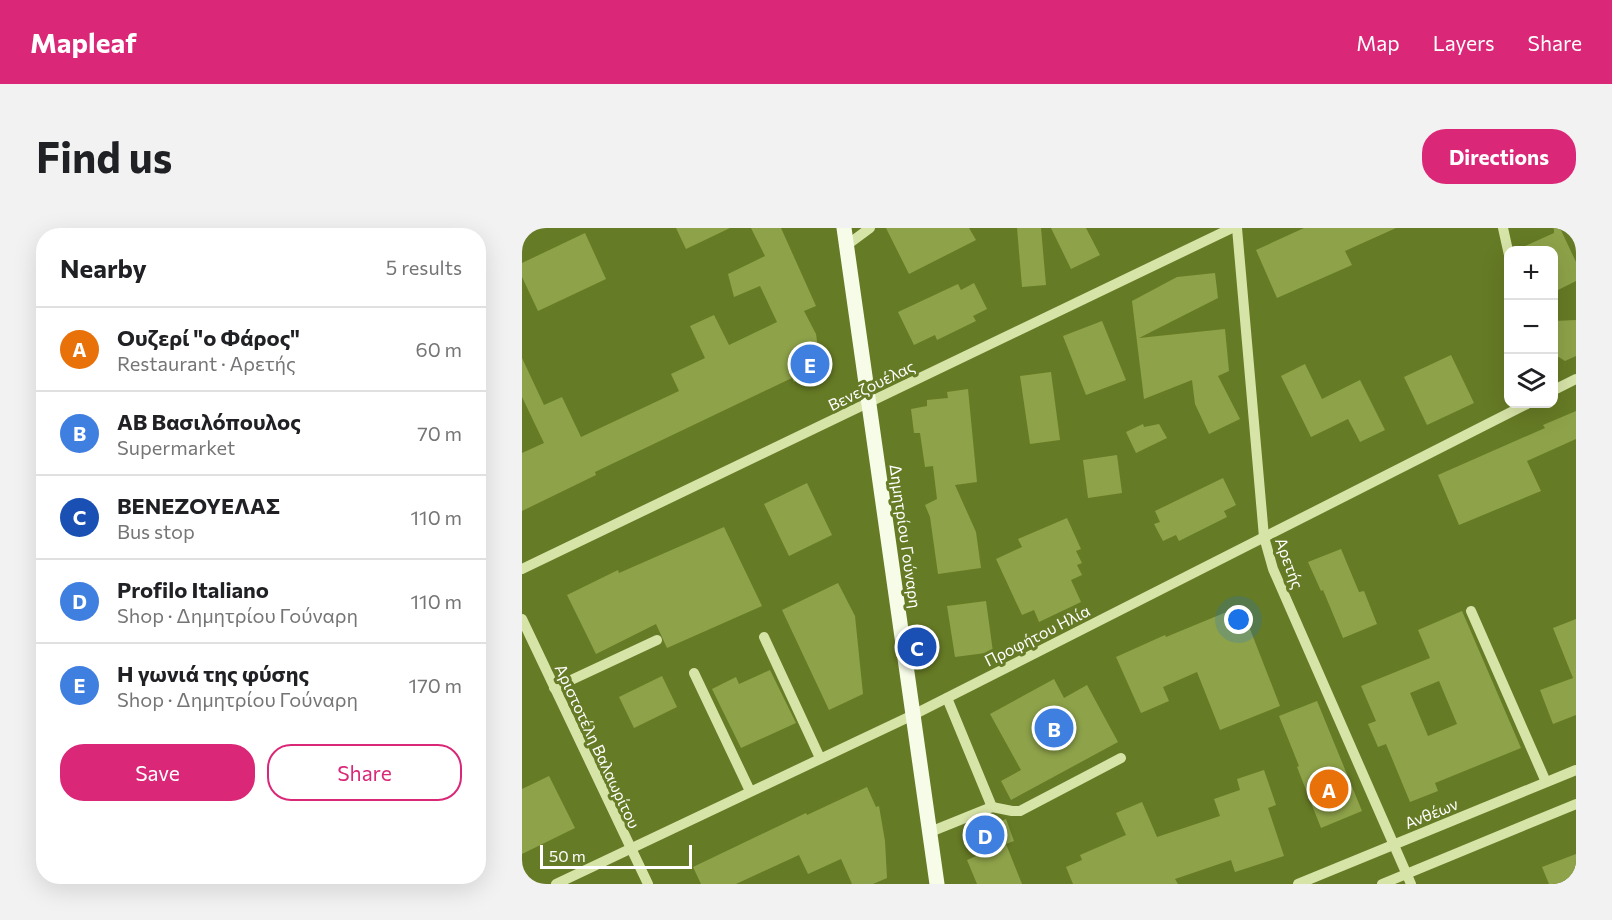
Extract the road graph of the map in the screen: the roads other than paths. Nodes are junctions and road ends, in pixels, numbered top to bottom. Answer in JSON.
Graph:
{"nodes":[{"id":1,"x":528,"y":228,"type":"edge"},
{"id":2,"x":844,"y":228,"type":"edge"},
{"id":3,"x":870,"y":228,"type":"edge"},
{"id":4,"x":1234,"y":228,"type":"edge"},
{"id":5,"x":1503,"y":228,"type":"edge"},
{"id":6,"x":522,"y":231,"type":"edge"},
{"id":7,"x":847,"y":245,"type":"junction"},
{"id":8,"x":1507,"y":246,"type":"edge"},
{"id":9,"x":1576,"y":379,"type":"edge"},
{"id":10,"x":1558,"y":388,"type":"edge"},
{"id":11,"x":870,"y":402,"type":"junction"},
{"id":12,"x":1519,"y":408,"type":"edge"},
{"id":13,"x":1264,"y":537,"type":"junction"},
{"id":14,"x":522,"y":569,"type":"edge"},
{"id":15,"x":1471,"y":611,"type":"dead end"},
{"id":16,"x":522,"y":619,"type":"edge"},
{"id":17,"x":764,"y":637,"type":"dead end"},
{"id":18,"x":657,"y":640,"type":"dead end"},
{"id":19,"x":694,"y":673,"type":"dead end"},
{"id":20,"x":554,"y":688,"type":"junction"},
{"id":21,"x":947,"y":698,"type":"junction"},
{"id":22,"x":913,"y":715,"type":"junction"},
{"id":23,"x":820,"y":758,"type":"junction"},
{"id":24,"x":1121,"y":758,"type":"dead end"},
{"id":25,"x":1576,"y":770,"type":"edge"},
{"id":26,"x":1546,"y":782,"type":"junction"},
{"id":27,"x":750,"y":791,"type":"junction"},
{"id":28,"x":1576,"y":804,"type":"edge"},
{"id":29,"x":992,"y":807,"type":"junction"},
{"id":30,"x":930,"y":832,"type":"junction"},
{"id":31,"x":1394,"y":845,"type":"junction"},
{"id":32,"x":630,"y":849,"type":"junction"},
{"id":33,"x":1409,"y":879,"type":"edge"},
{"id":34,"x":556,"y":884,"type":"edge"},
{"id":35,"x":648,"y":884,"type":"edge"},
{"id":36,"x":937,"y":884,"type":"edge"},
{"id":37,"x":1298,"y":884,"type":"edge"},
{"id":38,"x":1382,"y":884,"type":"edge"}],
"edges":[{"from":1,"to":6,"type":"street"},
{"from":2,"to":7,"type":"main road","name":"Δημητρίου Γούναρη"},
{"from":3,"to":7,"type":"street"},
{"from":4,"to":11,"type":"street","name":"Βενεζουέλας"},
{"from":4,"to":13,"type":"street","name":"Αρετής"},
{"from":5,"to":8,"type":"street"},
{"from":7,"to":11,"type":"main road","name":"Δημητρίου Γούναρη"},
{"from":9,"to":10,"type":"street"},
{"from":11,"to":14,"type":"street","name":"Βενεζουέλας"},
{"from":11,"to":22,"type":"main road","name":"Δημητρίου Γούναρη"},
{"from":12,"to":13,"type":"street","name":"Προφήτου Ηλία"},
{"from":13,"to":21,"type":"street","name":"Προφήτου Ηλία"},
{"from":13,"to":31,"type":"street","name":"Αρετής"},
{"from":15,"to":26,"type":"street"},
{"from":16,"to":20,"type":"street","name":"Αριστοτέλη Βαλαωρίτου"},
{"from":17,"to":23,"type":"street"},
{"from":18,"to":20,"type":"street"},
{"from":19,"to":27,"type":"street"},
{"from":20,"to":32,"type":"street","name":"Αριστοτέλη Βαλαωρίτου"},
{"from":21,"to":22,"type":"street","name":"Προφήτου Ηλία"},
{"from":21,"to":29,"type":"street"},
{"from":22,"to":23,"type":"street","name":"Προφήτου Ηλία"},
{"from":22,"to":30,"type":"main road","name":"Δημητρίου Γούναρη"},
{"from":23,"to":27,"type":"street","name":"Προφήτου Ηλία"},
{"from":24,"to":29,"type":"street"},
{"from":25,"to":26,"type":"street","name":"Ανθέων"},
{"from":26,"to":31,"type":"street","name":"Ανθέων"},
{"from":27,"to":32,"type":"street","name":"Προφήτου Ηλία"},
{"from":28,"to":33,"type":"street"},
{"from":29,"to":30,"type":"street"},
{"from":30,"to":36,"type":"main road","name":"Δημητρίου Γούναρη"},
{"from":31,"to":33,"type":"street","name":"Αρετής"},
{"from":31,"to":37,"type":"street","name":"Ανθέων"},
{"from":32,"to":34,"type":"street","name":"Προφήτου Ηλία"},
{"from":32,"to":35,"type":"street","name":"Αριστοτέλη Βαλαωρίτου"},
{"from":33,"to":38,"type":"street"}]}
